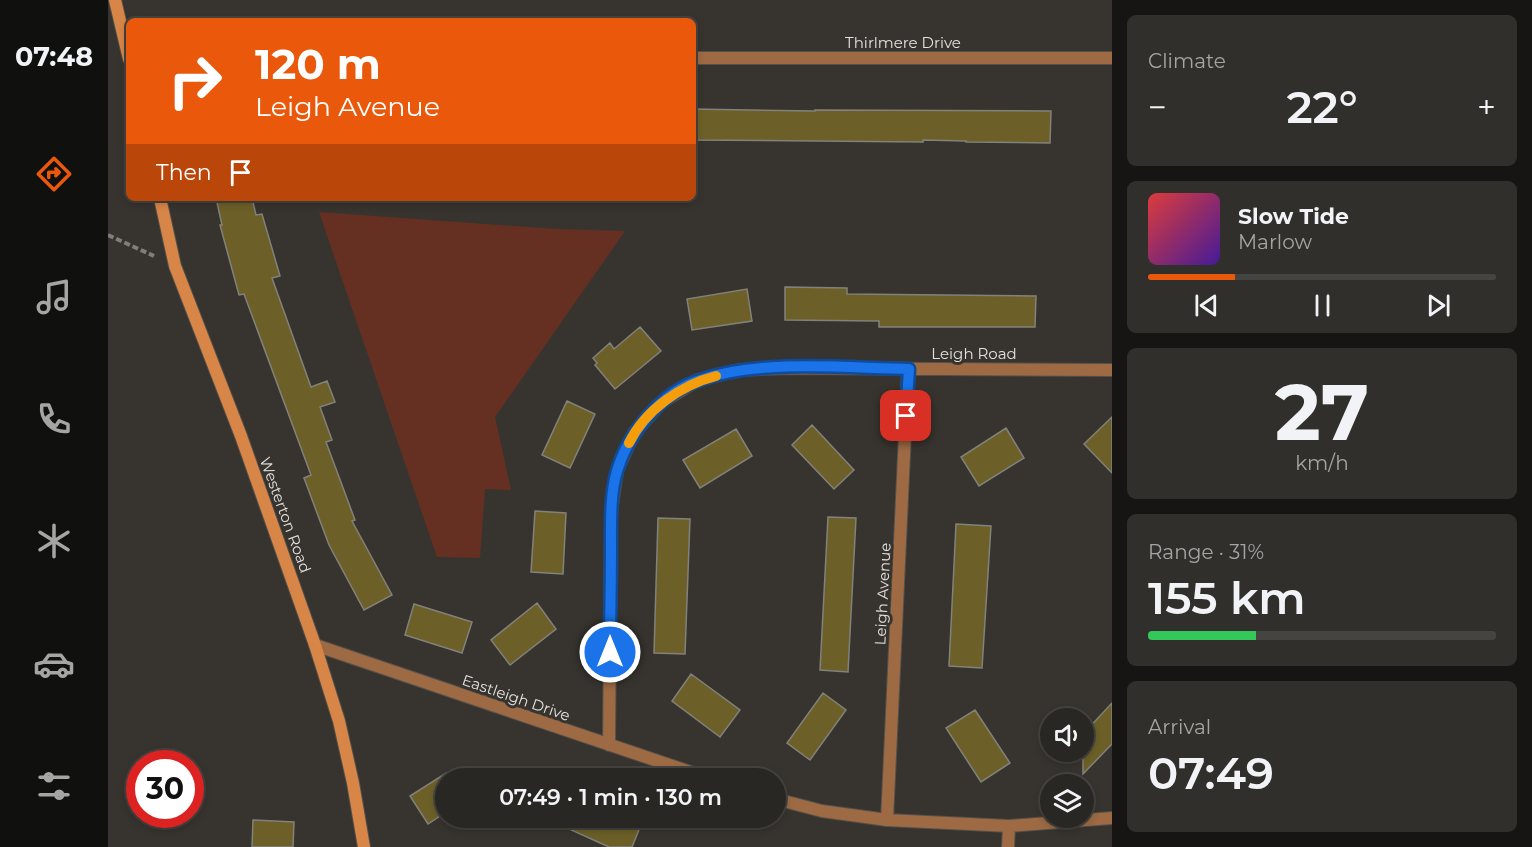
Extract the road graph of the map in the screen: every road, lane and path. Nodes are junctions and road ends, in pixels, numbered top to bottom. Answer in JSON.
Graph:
{"nodes":[{"id":1,"x":115,"y":0,"type":"edge"},
{"id":2,"x":126,"y":46,"type":"edge"},
{"id":3,"x":696,"y":58,"type":"edge"},
{"id":4,"x":1112,"y":58,"type":"edge"},
{"id":5,"x":161,"y":201,"type":"edge"},
{"id":6,"x":108,"y":235,"type":"edge"},
{"id":7,"x":175,"y":266,"type":"junction"},
{"id":8,"x":909,"y":369,"type":"junction"},
{"id":9,"x":1112,"y":370,"type":"edge"},
{"id":10,"x":315,"y":645,"type":"junction"},
{"id":11,"x":609,"y":746,"type":"junction"},
{"id":12,"x":677,"y":768,"type":"edge"},
{"id":13,"x":786,"y":802,"type":"edge"},
{"id":14,"x":1112,"y":818,"type":"edge"},
{"id":15,"x":887,"y":820,"type":"junction"},
{"id":16,"x":1009,"y":826,"type":"junction"},
{"id":17,"x":364,"y":847,"type":"edge"},
{"id":18,"x":1008,"y":847,"type":"edge"}],
"edges":[{"from":1,"to":2,"type":"street"},
{"from":3,"to":4,"type":"street","name":"Thirlmere Drive"},
{"from":5,"to":7,"type":"street","name":"Westerton Road"},
{"from":6,"to":7,"type":"path"},
{"from":7,"to":10,"type":"street","name":"Westerton Road"},
{"from":8,"to":9,"type":"street","name":"Leigh Road"},
{"from":8,"to":11,"type":"street","name":"Leigh Road"},
{"from":8,"to":15,"type":"street","name":"Leigh Avenue"},
{"from":10,"to":11,"type":"street","name":"Eastleigh Drive"},
{"from":10,"to":17,"type":"street","name":"Westerton Road"},
{"from":11,"to":12,"type":"street","name":"Eastleigh Drive"},
{"from":13,"to":15,"type":"street"},
{"from":14,"to":16,"type":"street"},
{"from":15,"to":16,"type":"street"},
{"from":16,"to":18,"type":"street"}]}
